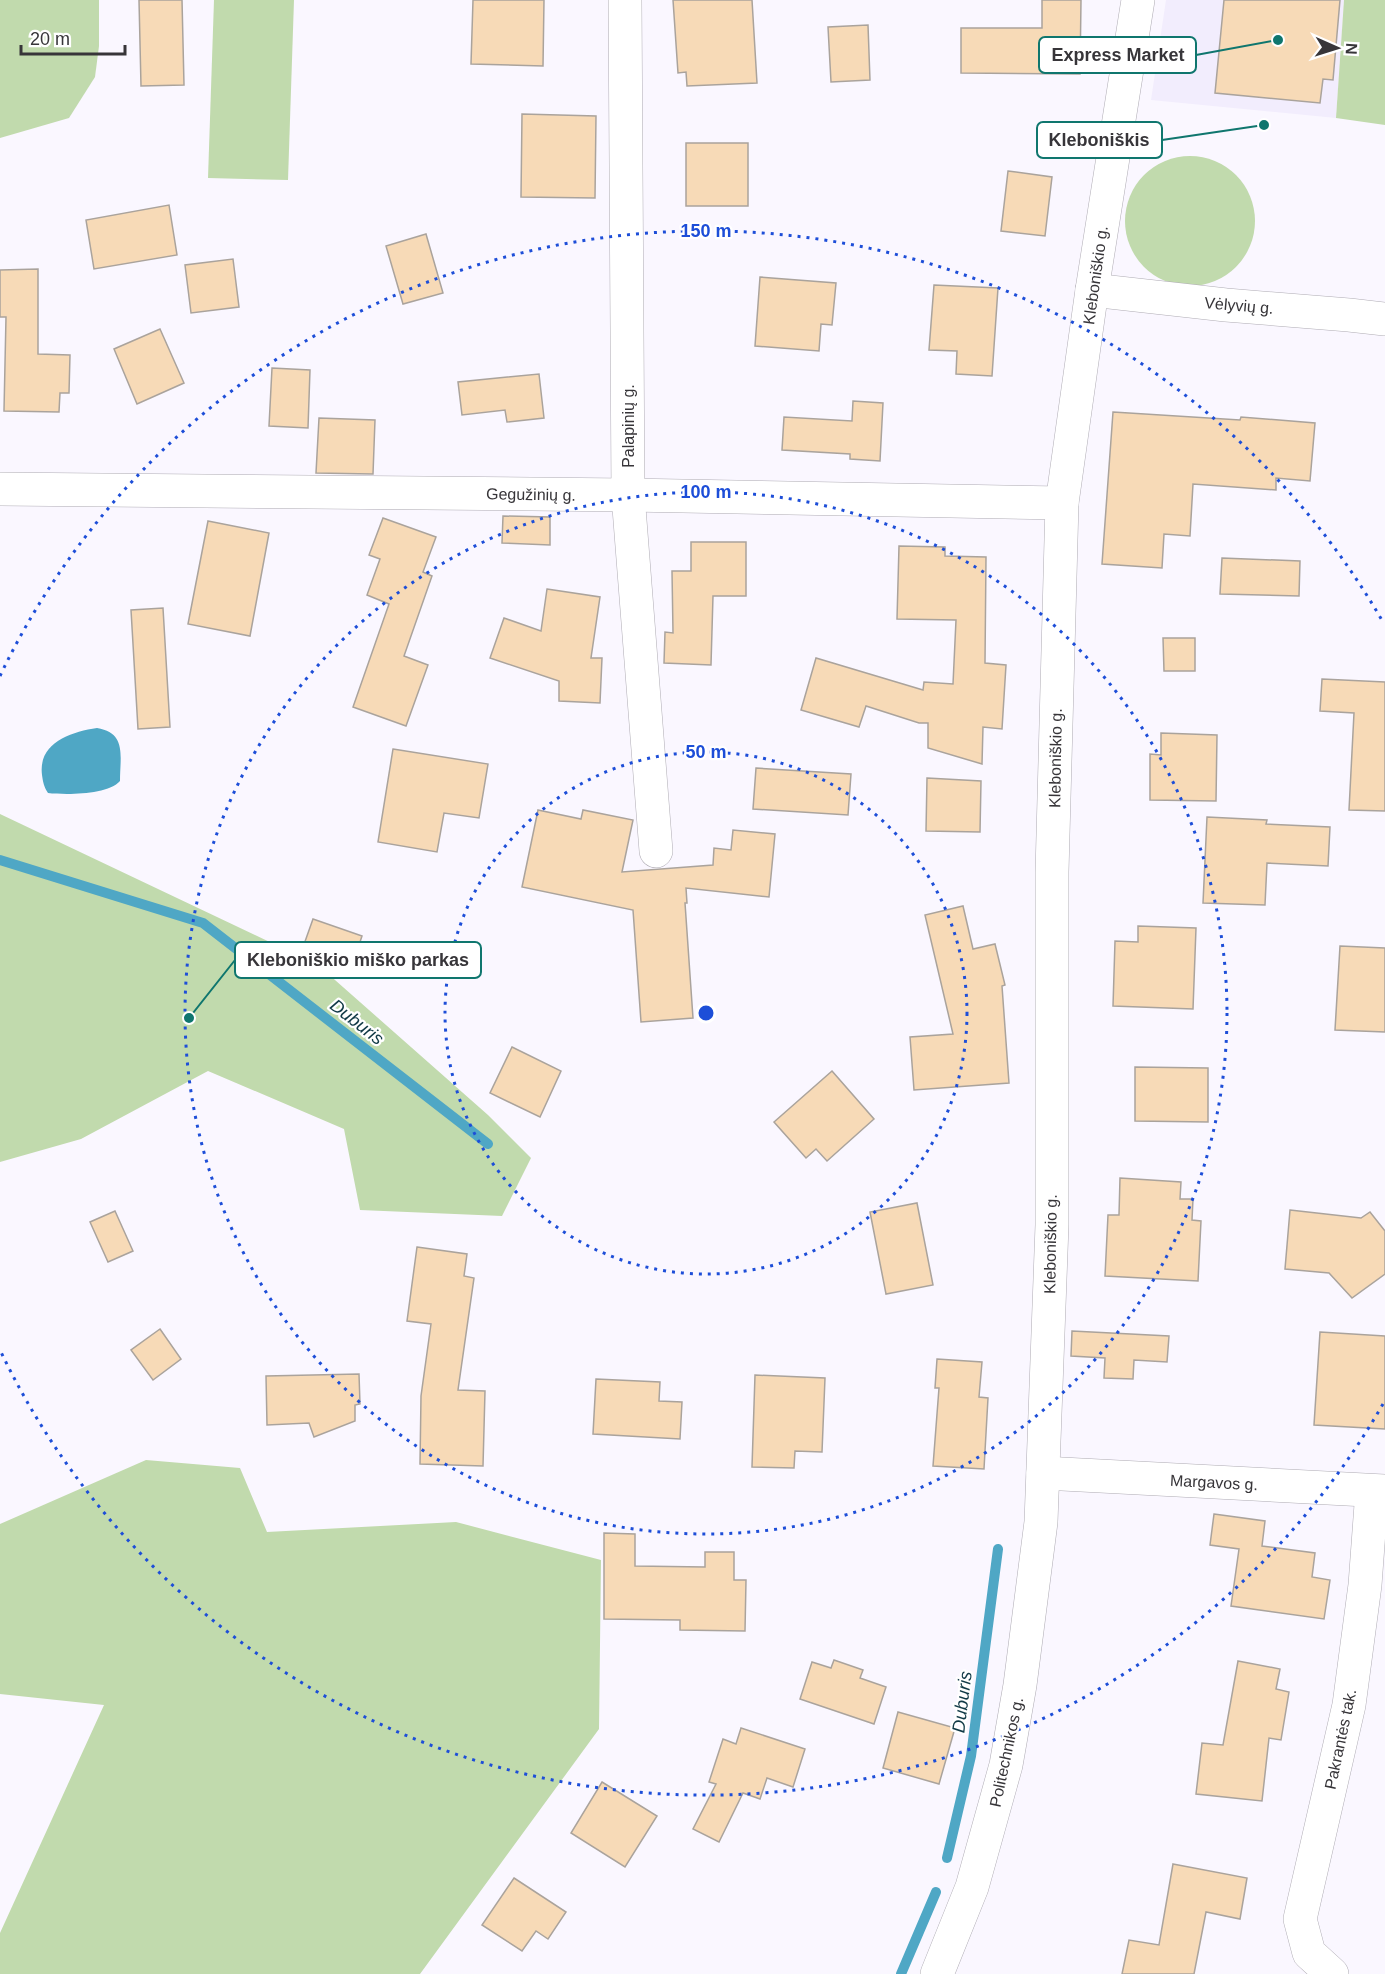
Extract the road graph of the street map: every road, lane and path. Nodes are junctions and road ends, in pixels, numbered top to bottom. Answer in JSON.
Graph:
{"nodes":[{"id":1,"x":625,"y":0,"type":"edge"},
{"id":2,"x":1138,"y":0,"type":"edge"},
{"id":3,"x":1092,"y":290,"type":"junction"},
{"id":4,"x":1385,"y":319,"type":"edge"},
{"id":5,"x":0,"y":489,"type":"edge"},
{"id":6,"x":628,"y":495,"type":"junction"},
{"id":7,"x":1062,"y":503,"type":"junction"},
{"id":8,"x":656,"y":852,"type":"dead end"},
{"id":9,"x":1043,"y":1473,"type":"junction"},
{"id":10,"x":1378,"y":1491,"type":"edge"},
{"id":11,"x":1041,"y":1522,"type":"joint"},
{"id":12,"x":937,"y":1974,"type":"edge"},
{"id":13,"x":1332,"y":1974,"type":"edge"}],
"edges":[{"from":1,"to":6,"type":"street","name":"Palapinių g."},
{"from":2,"to":3,"type":"street","name":"Kleboniškio g."},
{"from":3,"to":4,"type":"street","name":"Vėlyvių g."},
{"from":3,"to":7,"type":"street","name":"Kleboniškio g."},
{"from":5,"to":6,"type":"street","name":"Gegužinių g."},
{"from":6,"to":7,"type":"street","name":"Gegužinių g."},
{"from":6,"to":8,"type":"street","name":"Palapinių g."},
{"from":7,"to":9,"type":"street","name":"Kleboniškio g."},
{"from":9,"to":10,"type":"street","name":"Margavos g."},
{"from":9,"to":11,"type":"street","name":"Kleboniškio g."},
{"from":10,"to":13,"type":"street","name":"Pakrantės tak."},
{"from":11,"to":12,"type":"street","name":"Politechnikos g."}]}
